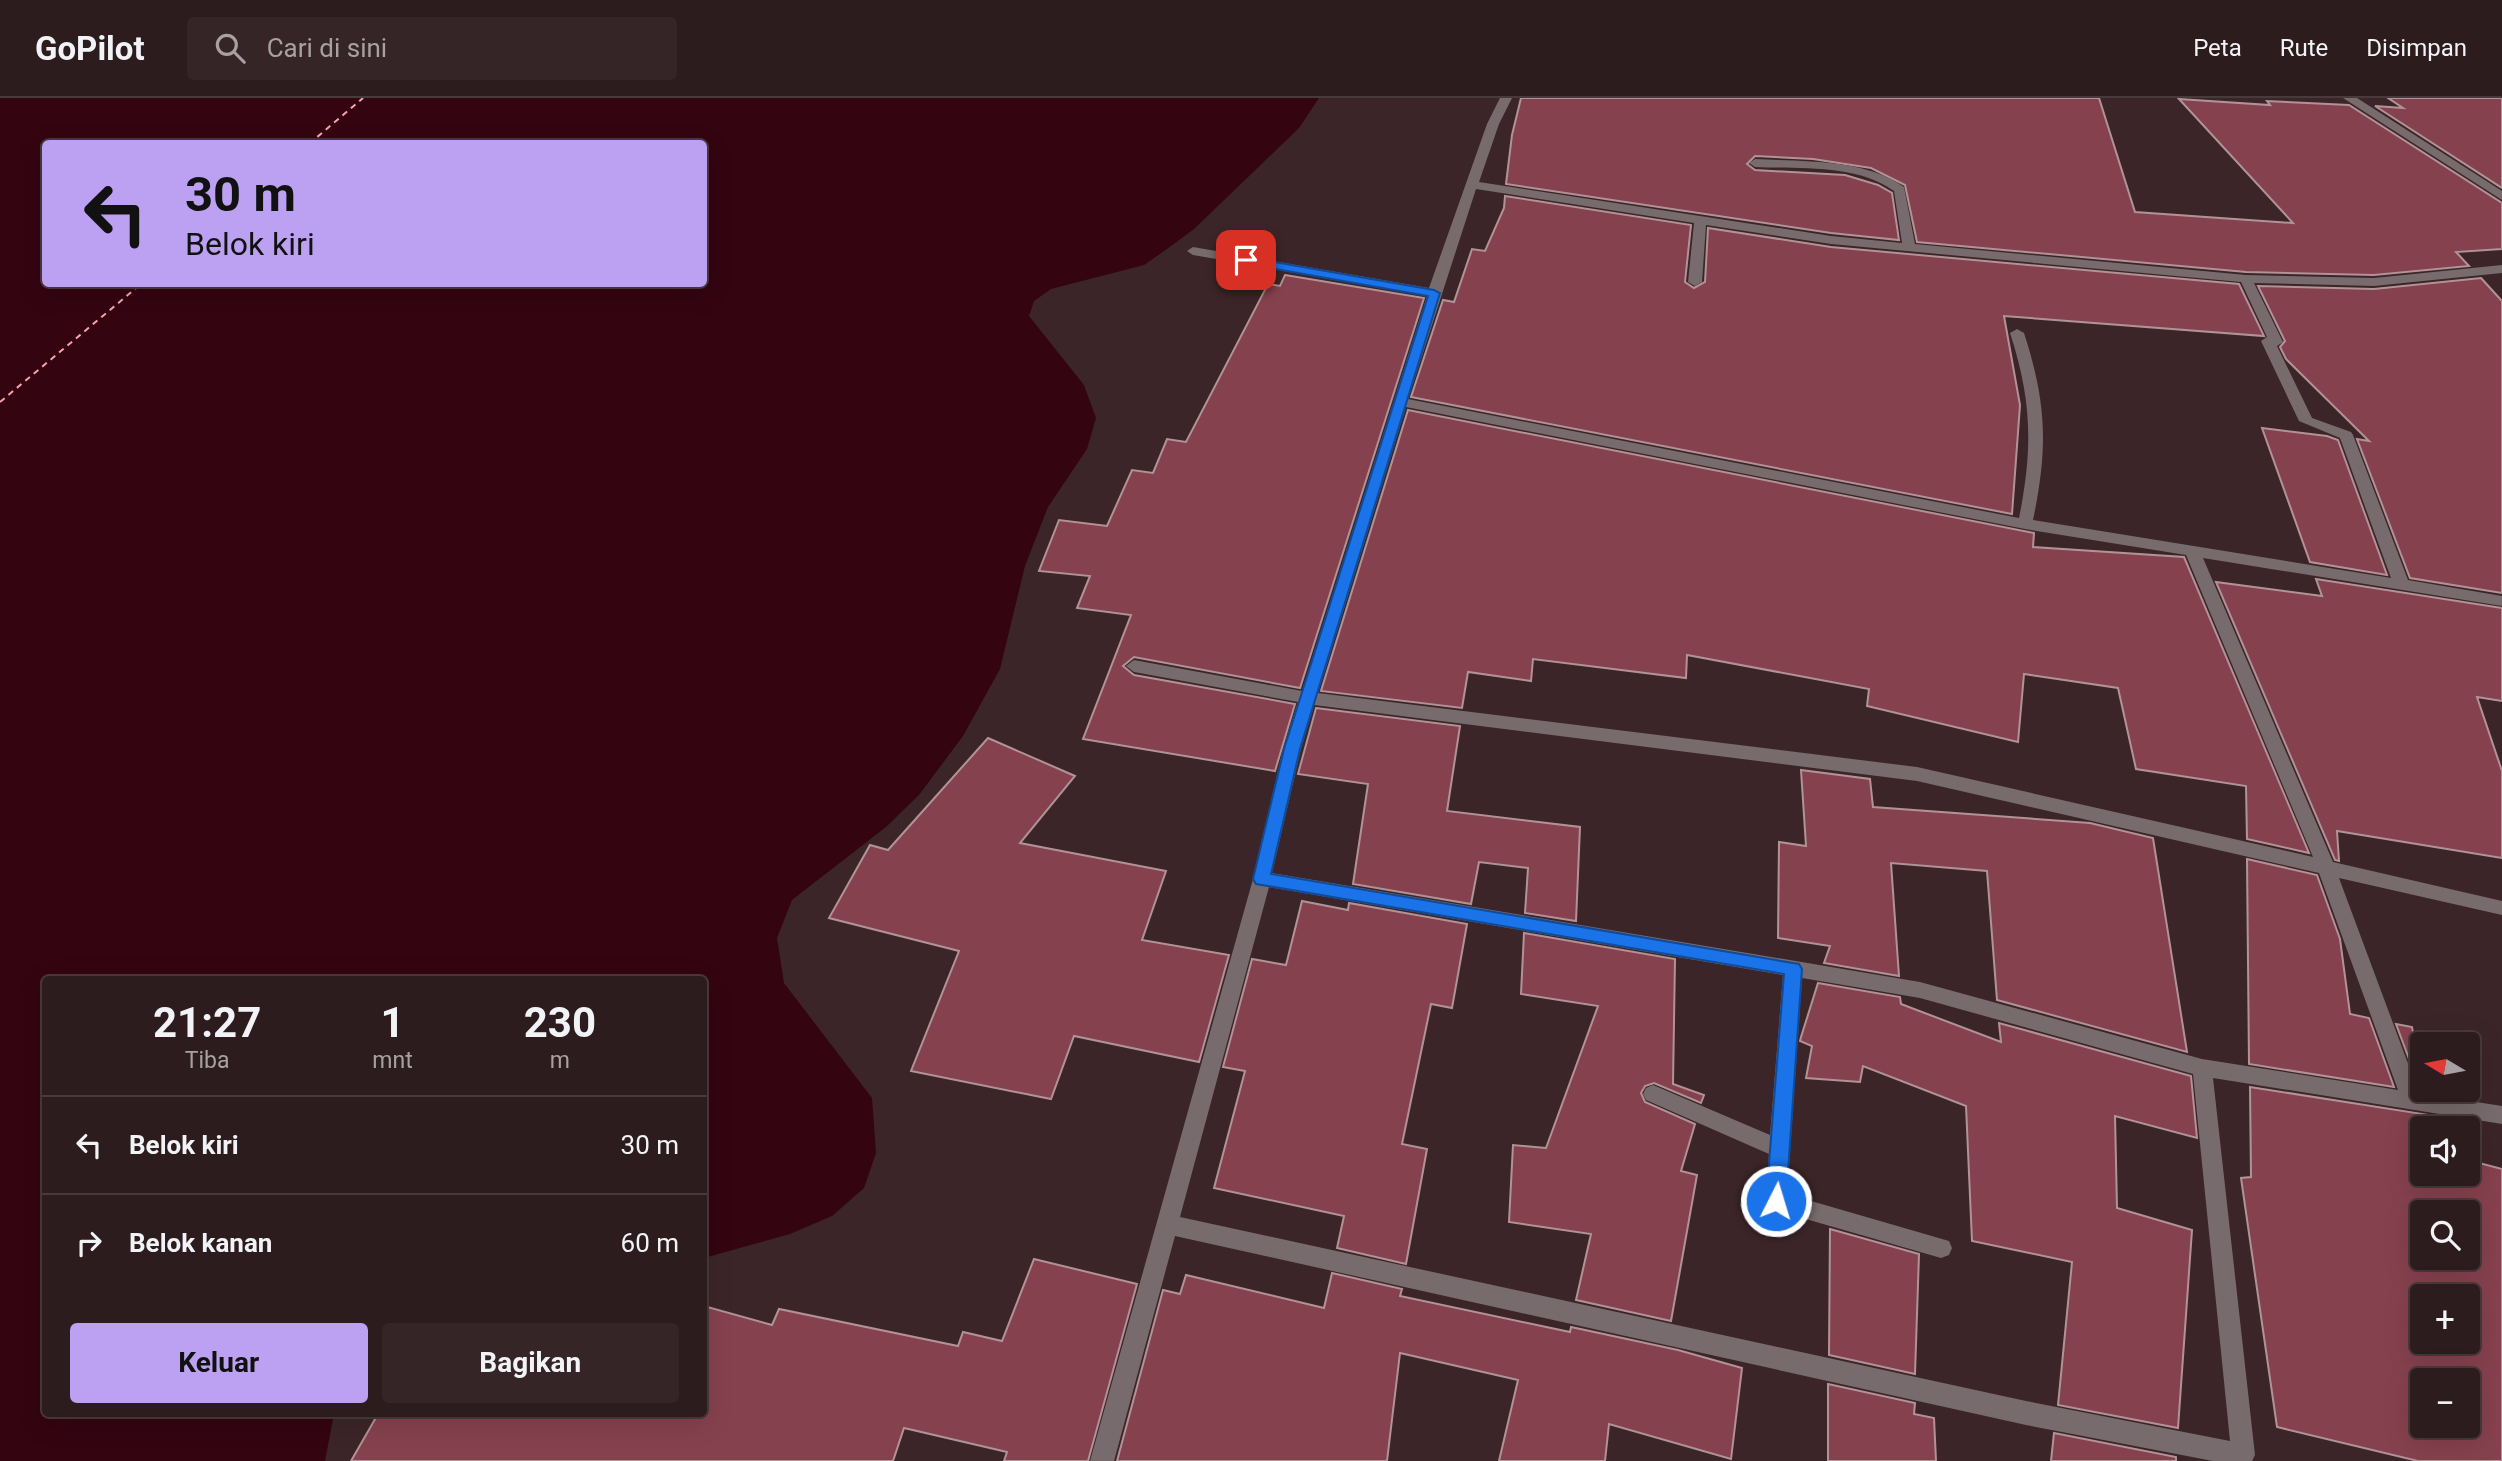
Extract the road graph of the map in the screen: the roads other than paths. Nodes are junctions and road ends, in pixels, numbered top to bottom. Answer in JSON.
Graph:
{"nodes":[{"id":1,"x":1506,"y":98,"type":"edge"},
{"id":2,"x":2349,"y":98,"type":"edge"},
{"id":3,"x":1755,"y":163,"type":"dead end"},
{"id":4,"x":1472,"y":185,"type":"junction"},
{"id":5,"x":2502,"y":196,"type":"edge"},
{"id":6,"x":1700,"y":221,"type":"junction"},
{"id":7,"x":1909,"y":247,"type":"junction"},
{"id":8,"x":1193,"y":251,"type":"dead end"},
{"id":9,"x":2502,"y":269,"type":"edge"},
{"id":10,"x":2246,"y":279,"type":"junction"},
{"id":11,"x":1695,"y":282,"type":"dead end"},
{"id":12,"x":1434,"y":293,"type":"junction"},
{"id":13,"x":2017,"y":333,"type":"dead end"},
{"id":14,"x":1400,"y":402,"type":"junction"},
{"id":15,"x":2025,"y":524,"type":"junction"},
{"id":16,"x":2192,"y":551,"type":"junction"},
{"id":17,"x":2402,"y":585,"type":"junction"},
{"id":18,"x":2502,"y":601,"type":"edge"},
{"id":19,"x":1134,"y":666,"type":"dead end"},
{"id":20,"x":1308,"y":698,"type":"junction"},
{"id":21,"x":2326,"y":867,"type":"junction"},
{"id":22,"x":1262,"y":879,"type":"junction"},
{"id":23,"x":2502,"y":908,"type":"edge"},
{"id":24,"x":1793,"y":969,"type":"junction"},
{"id":25,"x":2202,"y":1068,"type":"junction"},
{"id":26,"x":1653,"y":1094,"type":"dead end"},
{"id":27,"x":2410,"y":1096,"type":"edge"},
{"id":28,"x":2410,"y":1101,"type":"edge"},
{"id":29,"x":2418,"y":1102,"type":"edge"},
{"id":30,"x":2502,"y":1115,"type":"edge"},
{"id":31,"x":1780,"y":1149,"type":"junction"},
{"id":32,"x":1167,"y":1224,"type":"junction"},
{"id":33,"x":1941,"y":1248,"type":"dead end"},
{"id":34,"x":1102,"y":1461,"type":"edge"}],
"edges":[{"from":1,"to":4,"type":"street"},
{"from":2,"to":5,"type":"street"},
{"from":3,"to":7,"type":"street"},
{"from":4,"to":6,"type":"street"},
{"from":4,"to":12,"type":"street"},
{"from":6,"to":7,"type":"street"},
{"from":6,"to":11,"type":"street"},
{"from":7,"to":10,"type":"street"},
{"from":8,"to":12,"type":"street"},
{"from":9,"to":10,"type":"street"},
{"from":10,"to":17,"type":"street"},
{"from":12,"to":14,"type":"street"},
{"from":13,"to":15,"type":"street"},
{"from":14,"to":15,"type":"street"},
{"from":14,"to":20,"type":"street"},
{"from":15,"to":16,"type":"street"},
{"from":16,"to":17,"type":"street"},
{"from":16,"to":21,"type":"street"},
{"from":17,"to":18,"type":"street"},
{"from":19,"to":20,"type":"street"},
{"from":20,"to":21,"type":"street"},
{"from":20,"to":22,"type":"street"},
{"from":21,"to":23,"type":"street"},
{"from":21,"to":27,"type":"street"},
{"from":22,"to":24,"type":"street"},
{"from":22,"to":32,"type":"street"},
{"from":24,"to":25,"type":"street"},
{"from":24,"to":31,"type":"street"},
{"from":25,"to":28,"type":"street"},
{"from":25,"to":32,"type":"street"},
{"from":26,"to":31,"type":"street"},
{"from":29,"to":30,"type":"street"},
{"from":31,"to":33,"type":"street"},
{"from":32,"to":34,"type":"street"}]}
